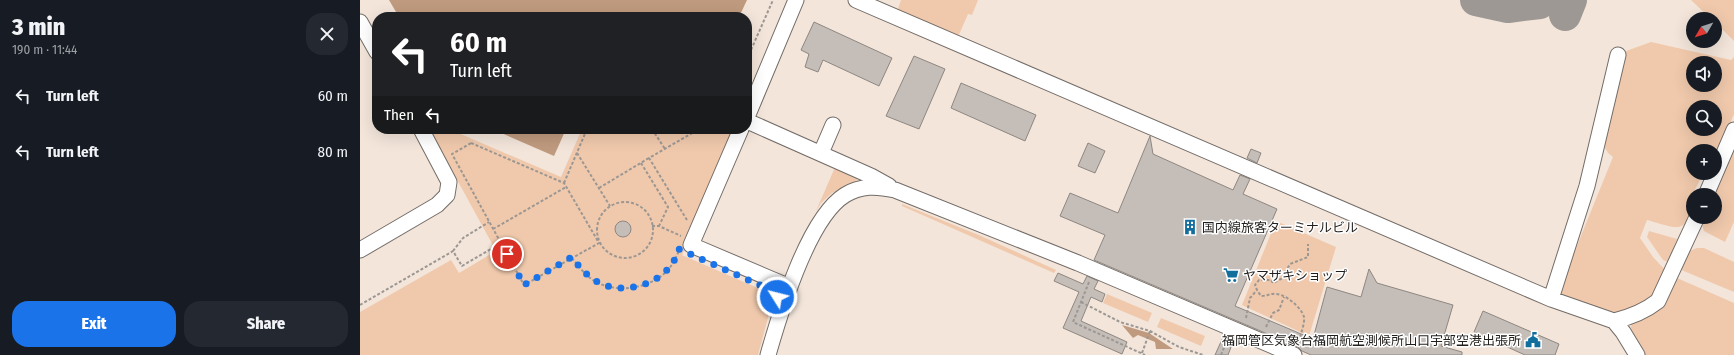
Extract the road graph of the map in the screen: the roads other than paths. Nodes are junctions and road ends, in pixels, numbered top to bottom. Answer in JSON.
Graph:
{"nodes":[{"id":1,"x":796,"y":0,"type":"edge"},
{"id":2,"x":856,"y":0,"type":"edge"},
{"id":3,"x":360,"y":22,"type":"edge"},
{"id":4,"x":372,"y":43,"type":"edge"},
{"id":5,"x":1618,"y":55,"type":"dead end"},
{"id":6,"x":752,"y":105,"type":"edge"},
{"id":7,"x":752,"y":123,"type":"edge"},
{"id":8,"x":833,"y":125,"type":"dead end"},
{"id":9,"x":1734,"y":130,"type":"edge"},
{"id":10,"x":423,"y":134,"type":"edge"},
{"id":11,"x":740,"y":134,"type":"edge"},
{"id":12,"x":821,"y":153,"type":"junction"},
{"id":13,"x":1709,"y":188,"type":"edge"},
{"id":14,"x":895,"y":190,"type":"junction"},
{"id":15,"x":1694,"y":224,"type":"edge"},
{"id":16,"x":360,"y":250,"type":"edge"},
{"id":17,"x":790,"y":287,"type":"junction"},
{"id":18,"x":1551,"y":298,"type":"junction"},
{"id":19,"x":1614,"y":321,"type":"junction"},
{"id":20,"x":1296,"y":348,"type":"edge"},
{"id":21,"x":768,"y":355,"type":"edge"},
{"id":22,"x":1637,"y":355,"type":"edge"}],
"edges":[{"from":1,"to":6,"type":"lane"},
{"from":2,"to":18,"type":"lane"},
{"from":3,"to":4,"type":"lane"},
{"from":5,"to":18,"type":"lane"},
{"from":7,"to":12,"type":"lane"},
{"from":8,"to":12,"type":"lane"},
{"from":9,"to":13,"type":"lane"},
{"from":10,"to":16,"type":"lane"},
{"from":11,"to":17,"type":"lane"},
{"from":12,"to":14,"type":"lane"},
{"from":14,"to":17,"type":"lane"},
{"from":14,"to":20,"type":"lane"},
{"from":15,"to":19,"type":"lane"},
{"from":17,"to":21,"type":"lane"},
{"from":18,"to":19,"type":"lane"},
{"from":19,"to":22,"type":"lane"}]}
